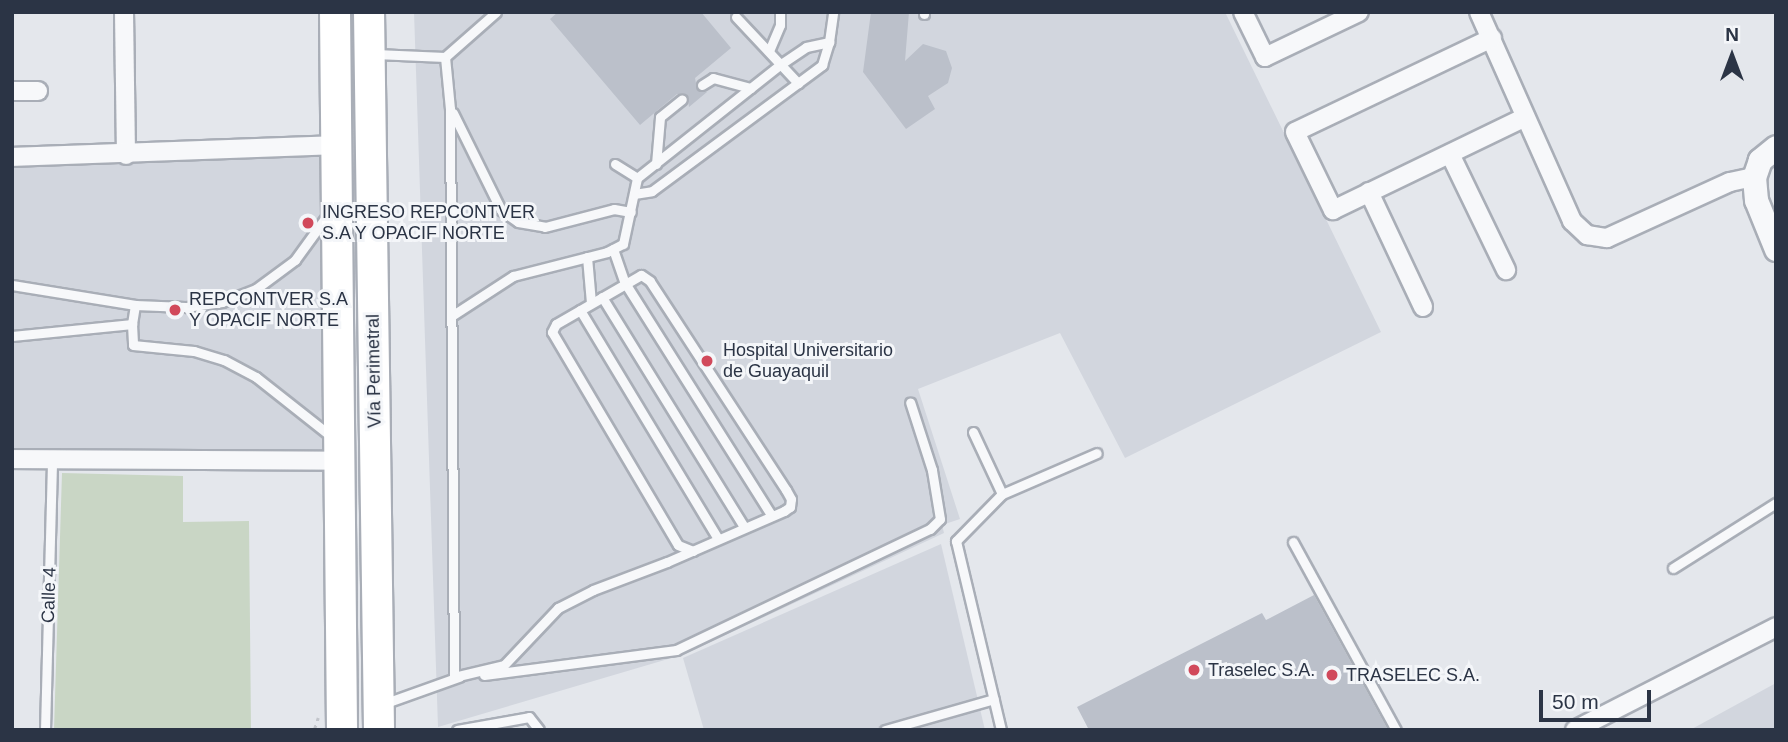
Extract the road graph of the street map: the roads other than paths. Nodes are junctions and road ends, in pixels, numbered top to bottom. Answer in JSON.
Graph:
{"nodes":[{"id":1,"x":124,"y":12,"type":"edge"},
{"id":2,"x":335,"y":12,"type":"edge"},
{"id":3,"x":369,"y":12,"type":"edge"},
{"id":4,"x":496,"y":12,"type":"edge"},
{"id":5,"x":780,"y":12,"type":"edge"},
{"id":6,"x":833,"y":12,"type":"edge"},
{"id":7,"x":1243,"y":12,"type":"edge"},
{"id":8,"x":1359,"y":12,"type":"edge"},
{"id":9,"x":1479,"y":12,"type":"edge"},
{"id":10,"x":736,"y":17,"type":"dead end"},
{"id":11,"x":1492,"y":38,"type":"junction"},
{"id":12,"x":829,"y":42,"type":"junction"},
{"id":13,"x":769,"y":51,"type":"junction"},
{"id":14,"x":370,"y":54,"type":"junction"},
{"id":15,"x":445,"y":57,"type":"junction"},
{"id":16,"x":781,"y":64,"type":"junction"},
{"id":17,"x":798,"y":83,"type":"junction"},
{"id":18,"x":702,"y":85,"type":"dead end"},
{"id":19,"x":751,"y":88,"type":"junction"},
{"id":20,"x":12,"y":91,"type":"edge"},
{"id":21,"x":38,"y":91,"type":"dead end"},
{"id":22,"x":682,"y":99,"type":"dead end"},
{"id":23,"x":450,"y":109,"type":"junction"},
{"id":24,"x":1525,"y":117,"type":"junction"},
{"id":25,"x":337,"y":145,"type":"junction"},
{"id":26,"x":1776,"y":147,"type":"edge"},
{"id":27,"x":1450,"y":154,"type":"junction"},
{"id":28,"x":126,"y":155,"type":"junction"},
{"id":29,"x":12,"y":157,"type":"edge"},
{"id":30,"x":615,"y":164,"type":"dead end"},
{"id":31,"x":656,"y":164,"type":"junction"},
{"id":32,"x":1754,"y":177,"type":"junction"},
{"id":33,"x":637,"y":178,"type":"junction"},
{"id":34,"x":1370,"y":192,"type":"junction"},
{"id":35,"x":634,"y":194,"type":"junction"},
{"id":36,"x":338,"y":201,"type":"junction"},
{"id":37,"x":631,"y":212,"type":"junction"},
{"id":38,"x":613,"y":249,"type":"junction"},
{"id":39,"x":1776,"y":250,"type":"edge"},
{"id":40,"x":587,"y":257,"type":"junction"},
{"id":41,"x":1506,"y":270,"type":"dead end"},
{"id":42,"x":625,"y":283,"type":"junction"},
{"id":43,"x":12,"y":285,"type":"edge"},
{"id":44,"x":602,"y":297,"type":"junction"},
{"id":45,"x":592,"y":303,"type":"junction"},
{"id":46,"x":135,"y":305,"type":"junction"},
{"id":47,"x":1423,"y":307,"type":"dead end"},
{"id":48,"x":580,"y":310,"type":"junction"},
{"id":49,"x":453,"y":315,"type":"junction"},
{"id":50,"x":132,"y":324,"type":"junction"},
{"id":51,"x":12,"y":335,"type":"edge"},
{"id":52,"x":910,"y":402,"type":"dead end"},
{"id":53,"x":973,"y":432,"type":"dead end"},
{"id":54,"x":340,"y":452,"type":"junction"},
{"id":55,"x":1097,"y":453,"type":"dead end"},
{"id":56,"x":12,"y":459,"type":"edge"},
{"id":57,"x":52,"y":460,"type":"junction"},
{"id":58,"x":1002,"y":494,"type":"junction"},
{"id":59,"x":1776,"y":503,"type":"edge"},
{"id":60,"x":772,"y":516,"type":"junction"},
{"id":61,"x":744,"y":527,"type":"junction"},
{"id":62,"x":718,"y":539,"type":"junction"},
{"id":63,"x":1293,"y":542,"type":"dead end"},
{"id":64,"x":693,"y":551,"type":"junction"},
{"id":65,"x":1673,"y":568,"type":"dead end"},
{"id":66,"x":1776,"y":627,"type":"edge"},
{"id":67,"x":454,"y":677,"type":"junction"},
{"id":68,"x":994,"y":699,"type":"junction"},
{"id":69,"x":379,"y":718,"type":"edge"},
{"id":70,"x":45,"y":730,"type":"edge"},
{"id":71,"x":342,"y":730,"type":"edge"},
{"id":72,"x":457,"y":730,"type":"edge"},
{"id":73,"x":539,"y":730,"type":"edge"},
{"id":74,"x":885,"y":730,"type":"edge"},
{"id":75,"x":1001,"y":730,"type":"edge"},
{"id":76,"x":1396,"y":730,"type":"edge"},
{"id":77,"x":1575,"y":730,"type":"edge"}],
"edges":[{"from":1,"to":28,"type":"street"},
{"from":2,"to":25,"type":"highway","name":"Vía Perimetral"},
{"from":3,"to":14,"type":"highway","name":"Vía Perimetral"},
{"from":4,"to":15,"type":"lane"},
{"from":5,"to":13,"type":"lane"},
{"from":6,"to":12,"type":"lane"},
{"from":7,"to":8,"type":"street"},
{"from":9,"to":11,"type":"street"},
{"from":10,"to":13,"type":"lane"},
{"from":11,"to":24,"type":"street"},
{"from":11,"to":34,"type":"street"},
{"from":12,"to":16,"type":"lane"},
{"from":12,"to":17,"type":"lane"},
{"from":13,"to":16,"type":"lane"},
{"from":14,"to":15,"type":"lane"},
{"from":14,"to":69,"type":"highway","name":"Vía Perimetral"},
{"from":15,"to":23,"type":"lane"},
{"from":16,"to":17,"type":"lane"},
{"from":16,"to":19,"type":"lane"},
{"from":17,"to":35,"type":"lane"},
{"from":18,"to":19,"type":"lane"},
{"from":19,"to":31,"type":"lane"},
{"from":20,"to":21,"type":"street"},
{"from":22,"to":31,"type":"lane"},
{"from":23,"to":37,"type":"lane"},
{"from":23,"to":49,"type":"lane"},
{"from":24,"to":27,"type":"street"},
{"from":24,"to":32,"type":"street"},
{"from":25,"to":28,"type":"street"},
{"from":25,"to":36,"type":"highway","name":"Vía Perimetral"},
{"from":26,"to":32,"type":"street"},
{"from":27,"to":34,"type":"street"},
{"from":27,"to":41,"type":"street"},
{"from":28,"to":29,"type":"street"},
{"from":30,"to":33,"type":"lane"},
{"from":31,"to":33,"type":"lane"},
{"from":32,"to":39,"type":"street"},
{"from":33,"to":35,"type":"lane"},
{"from":34,"to":47,"type":"street"},
{"from":35,"to":37,"type":"lane"},
{"from":36,"to":46,"type":"lane"},
{"from":36,"to":54,"type":"highway","name":"Vía Perimetral"},
{"from":37,"to":38,"type":"lane"},
{"from":38,"to":40,"type":"lane"},
{"from":38,"to":42,"type":"lane"},
{"from":40,"to":45,"type":"lane"},
{"from":40,"to":49,"type":"lane"},
{"from":42,"to":44,"type":"lane"},
{"from":42,"to":60,"type":"lane"},
{"from":42,"to":60,"type":"lane"},
{"from":43,"to":46,"type":"lane"},
{"from":44,"to":45,"type":"lane"},
{"from":44,"to":61,"type":"lane"},
{"from":45,"to":48,"type":"lane"},
{"from":46,"to":50,"type":"lane"},
{"from":48,"to":62,"type":"lane"},
{"from":48,"to":64,"type":"lane"},
{"from":49,"to":67,"type":"lane"},
{"from":50,"to":51,"type":"lane"},
{"from":50,"to":54,"type":"lane"},
{"from":52,"to":67,"type":"lane"},
{"from":53,"to":58,"type":"lane"},
{"from":54,"to":57,"type":"street"},
{"from":54,"to":71,"type":"highway","name":"Vía Perimetral"},
{"from":55,"to":58,"type":"lane"},
{"from":56,"to":57,"type":"street"},
{"from":57,"to":70,"type":"lane","name":"Calle 4"},
{"from":58,"to":68,"type":"lane"},
{"from":59,"to":65,"type":"lane"},
{"from":60,"to":61,"type":"lane"},
{"from":61,"to":62,"type":"lane"},
{"from":62,"to":64,"type":"lane"},
{"from":63,"to":76,"type":"lane"},
{"from":64,"to":67,"type":"lane"},
{"from":66,"to":77,"type":"street"},
{"from":67,"to":69,"type":"lane"},
{"from":68,"to":74,"type":"lane"},
{"from":68,"to":75,"type":"lane"},
{"from":72,"to":73,"type":"lane"}]}
